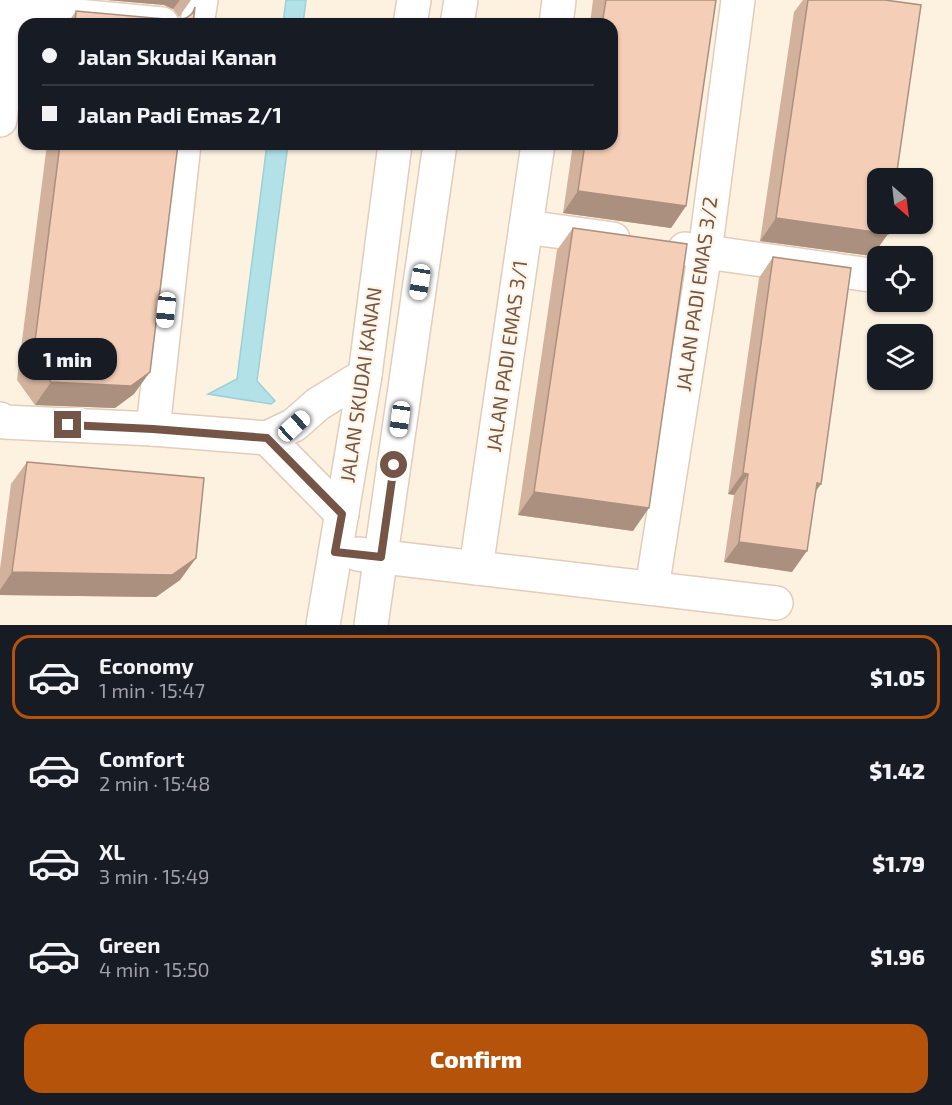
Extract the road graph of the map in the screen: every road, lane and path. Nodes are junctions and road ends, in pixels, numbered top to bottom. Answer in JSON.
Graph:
{"nodes":[{"id":1,"x":201,"y":0,"type":"edge"},
{"id":2,"x":414,"y":0,"type":"edge"},
{"id":3,"x":461,"y":0,"type":"edge"},
{"id":4,"x":559,"y":0,"type":"edge"},
{"id":5,"x":738,"y":0,"type":"edge"},
{"id":6,"x":15,"y":5,"type":"edge"},
{"id":7,"x":116,"y":18,"type":"edge"},
{"id":8,"x":198,"y":18,"type":"edge"},
{"id":9,"x":411,"y":18,"type":"edge"},
{"id":10,"x":458,"y":18,"type":"edge"},
{"id":11,"x":557,"y":18,"type":"edge"},
{"id":12,"x":0,"y":120,"type":"edge"},
{"id":13,"x":183,"y":150,"type":"edge"},
{"id":14,"x":394,"y":150,"type":"edge"},
{"id":15,"x":439,"y":150,"type":"edge"},
{"id":16,"x":537,"y":150,"type":"edge"},
{"id":17,"x":526,"y":227,"type":"junction"},
{"id":18,"x":705,"y":252,"type":"junction"},
{"id":19,"x":867,"y":275,"type":"edge"},
{"id":20,"x":365,"y":375,"type":"junction"},
{"id":21,"x":0,"y":419,"type":"edge"},
{"id":22,"x":153,"y":429,"type":"junction"},
{"id":23,"x":267,"y":438,"type":"junction"},
{"id":24,"x":342,"y":514,"type":"junction"},
{"id":25,"x":335,"y":552,"type":"junction"},
{"id":26,"x":381,"y":557,"type":"junction"},
{"id":27,"x":476,"y":568,"type":"junction"},
{"id":28,"x":652,"y":588,"type":"junction"},
{"id":29,"x":776,"y":603,"type":"dead end"},
{"id":30,"x":323,"y":625,"type":"edge"},
{"id":31,"x":371,"y":625,"type":"edge"}],
"edges":[{"from":1,"to":8,"type":"street"},
{"from":2,"to":9,"type":"street"},
{"from":3,"to":10,"type":"street"},
{"from":4,"to":11,"type":"street"},
{"from":5,"to":18,"type":"street","name":"JALAN PADI EMAS 3/2"},
{"from":6,"to":7,"type":"street"},
{"from":6,"to":12,"type":"street"},
{"from":13,"to":22,"type":"street"},
{"from":14,"to":20,"type":"street","name":"JALAN SKUDAI KANAN"},
{"from":15,"to":26,"type":"street"},
{"from":16,"to":17,"type":"street","name":"JALAN PADI EMAS 3/1"},
{"from":17,"to":18,"type":"street"},
{"from":17,"to":27,"type":"street","name":"JALAN PADI EMAS 3/1"},
{"from":18,"to":19,"type":"street"},
{"from":18,"to":28,"type":"street","name":"JALAN PADI EMAS 3/2"},
{"from":20,"to":23,"type":"street"},
{"from":20,"to":24,"type":"street","name":"JALAN SKUDAI KANAN"},
{"from":21,"to":22,"type":"street"},
{"from":22,"to":23,"type":"street"},
{"from":23,"to":24,"type":"street"},
{"from":24,"to":25,"type":"street","name":"JALAN SKUDAI KANAN"},
{"from":25,"to":26,"type":"street"},
{"from":25,"to":30,"type":"street","name":"JALAN SKUDAI KANAN"},
{"from":26,"to":27,"type":"street"},
{"from":26,"to":31,"type":"street"},
{"from":27,"to":28,"type":"street"},
{"from":28,"to":29,"type":"street"}]}
